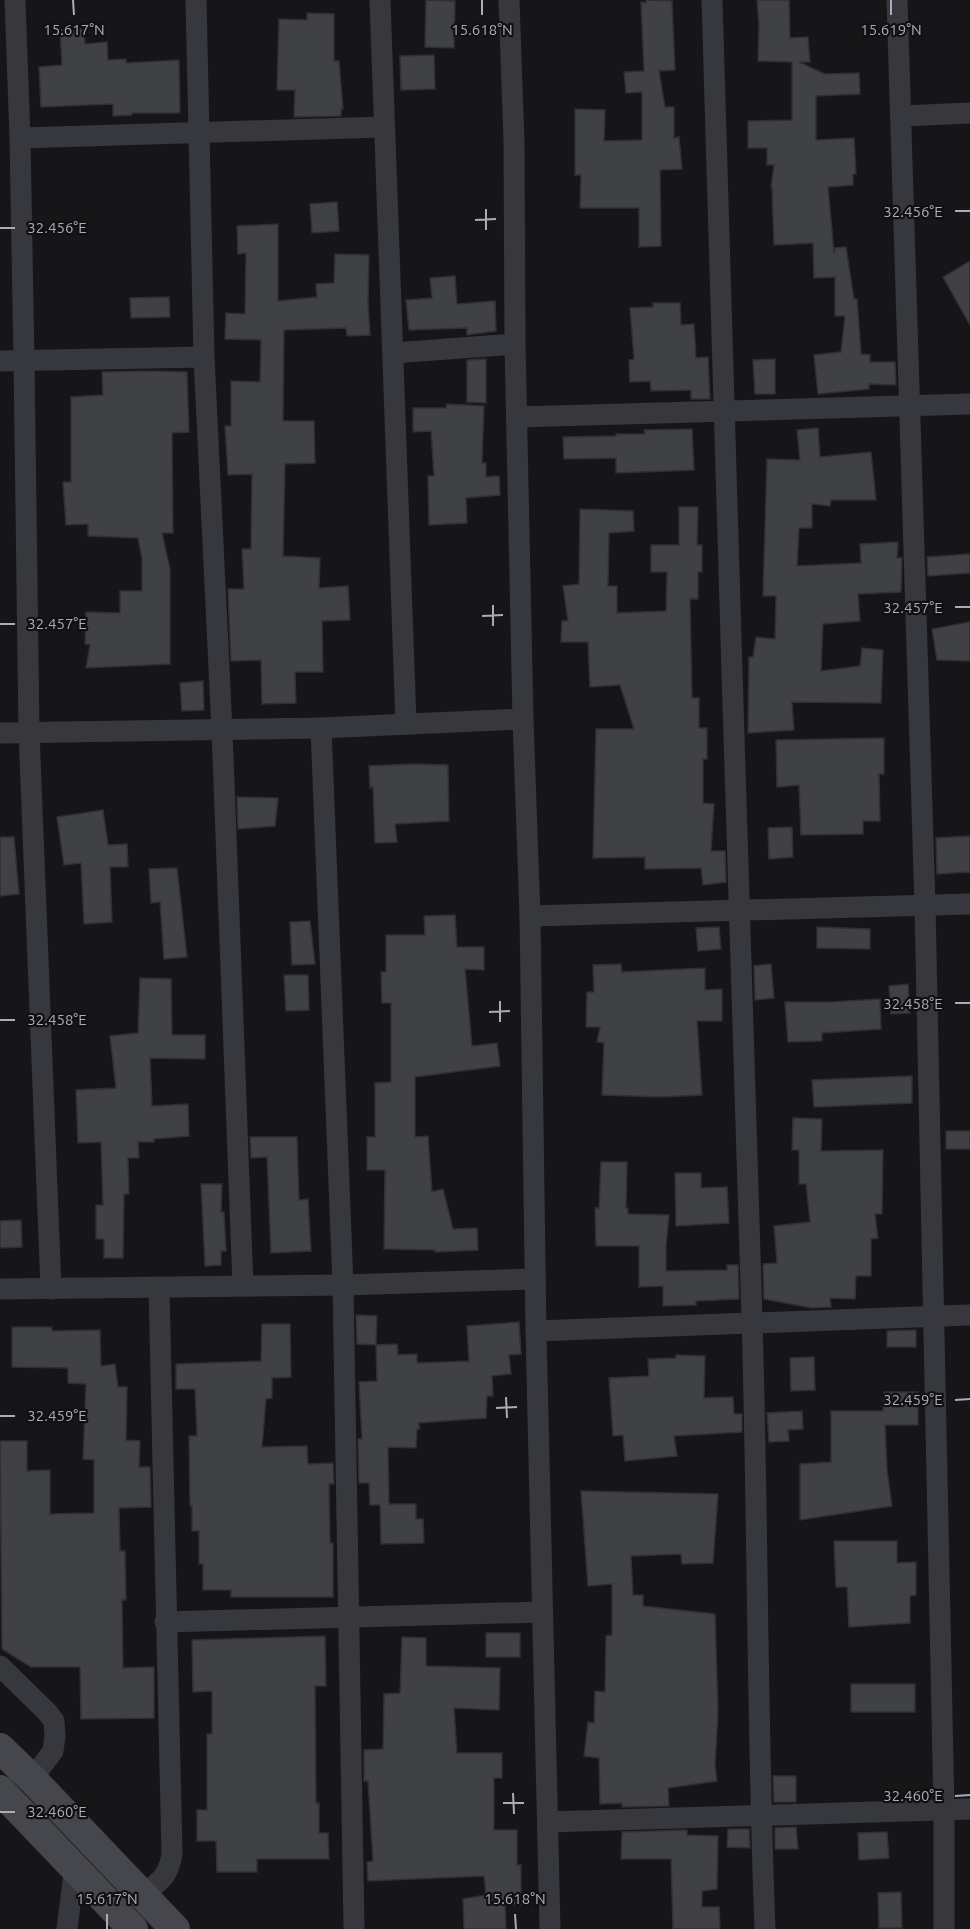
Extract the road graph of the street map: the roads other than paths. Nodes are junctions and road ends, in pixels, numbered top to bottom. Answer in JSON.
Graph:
{"nodes":[{"id":1,"x":15,"y":0,"type":"edge"},
{"id":2,"x":196,"y":0,"type":"edge"},
{"id":3,"x":380,"y":0,"type":"edge"},
{"id":4,"x":509,"y":0,"type":"edge"},
{"id":5,"x":712,"y":0,"type":"edge"},
{"id":6,"x":897,"y":0,"type":"edge"},
{"id":7,"x":970,"y":113,"type":"edge"},
{"id":8,"x":900,"y":116,"type":"junction"},
{"id":9,"x":383,"y":128,"type":"junction"},
{"id":10,"x":200,"y":132,"type":"junction"},
{"id":11,"x":20,"y":138,"type":"junction"},
{"id":12,"x":515,"y":344,"type":"junction"},
{"id":13,"x":393,"y":353,"type":"junction"},
{"id":14,"x":204,"y":357,"type":"junction"},
{"id":15,"x":0,"y":361,"type":"edge"},
{"id":16,"x":24,"y":361,"type":"junction"},
{"id":17,"x":970,"y":404,"type":"edge"},
{"id":18,"x":909,"y":405,"type":"junction"},
{"id":19,"x":723,"y":410,"type":"junction"},
{"id":20,"x":518,"y":417,"type":"junction"},
{"id":21,"x":523,"y":719,"type":"junction"},
{"id":22,"x":406,"y":723,"type":"junction"},
{"id":23,"x":321,"y":728,"type":"junction"},
{"id":24,"x":222,"y":729,"type":"junction"},
{"id":25,"x":28,"y":732,"type":"junction"},
{"id":26,"x":0,"y":733,"type":"edge"},
{"id":27,"x":970,"y":904,"type":"edge"},
{"id":28,"x":925,"y":905,"type":"junction"},
{"id":29,"x":739,"y":909,"type":"junction"},
{"id":30,"x":530,"y":916,"type":"junction"},
{"id":31,"x":535,"y":1279,"type":"junction"},
{"id":32,"x":343,"y":1285,"type":"junction"},
{"id":33,"x":243,"y":1286,"type":"junction"},
{"id":34,"x":51,"y":1288,"type":"junction"},
{"id":35,"x":159,"y":1288,"type":"junction"},
{"id":36,"x":0,"y":1289,"type":"edge"},
{"id":37,"x":970,"y":1315,"type":"edge"},
{"id":38,"x":933,"y":1316,"type":"junction"},
{"id":39,"x":752,"y":1323,"type":"junction"},
{"id":40,"x":536,"y":1331,"type":"junction"},
{"id":41,"x":542,"y":1612,"type":"junction"},
{"id":42,"x":348,"y":1617,"type":"junction"},
{"id":43,"x":165,"y":1622,"type":"junction"},
{"id":44,"x":0,"y":1666,"type":"edge"},
{"id":45,"x":0,"y":1748,"type":"edge"},
{"id":46,"x":33,"y":1779,"type":"junction"},
{"id":47,"x":0,"y":1790,"type":"edge"},
{"id":48,"x":970,"y":1809,"type":"edge"},
{"id":49,"x":944,"y":1810,"type":"junction"},
{"id":50,"x":760,"y":1815,"type":"junction"},
{"id":51,"x":548,"y":1822,"type":"junction"},
{"id":52,"x":75,"y":1866,"type":"junction"},
{"id":53,"x":144,"y":1894,"type":"junction"},
{"id":54,"x":68,"y":1929,"type":"edge"},
{"id":55,"x":133,"y":1929,"type":"edge"},
{"id":56,"x":175,"y":1929,"type":"edge"},
{"id":57,"x":354,"y":1929,"type":"edge"},
{"id":58,"x":550,"y":1929,"type":"edge"},
{"id":59,"x":765,"y":1929,"type":"edge"},
{"id":60,"x":944,"y":1929,"type":"edge"}],
"edges":[{"from":1,"to":11,"type":"street"},
{"from":2,"to":10,"type":"street"},
{"from":3,"to":9,"type":"street"},
{"from":4,"to":12,"type":"street"},
{"from":5,"to":19,"type":"street"},
{"from":6,"to":8,"type":"street"},
{"from":7,"to":8,"type":"street"},
{"from":8,"to":18,"type":"street"},
{"from":9,"to":10,"type":"street"},
{"from":9,"to":13,"type":"street"},
{"from":10,"to":11,"type":"street"},
{"from":10,"to":14,"type":"street"},
{"from":11,"to":16,"type":"street"},
{"from":12,"to":13,"type":"street"},
{"from":12,"to":20,"type":"street"},
{"from":13,"to":22,"type":"street"},
{"from":14,"to":16,"type":"street"},
{"from":14,"to":24,"type":"street"},
{"from":15,"to":16,"type":"street"},
{"from":16,"to":25,"type":"street"},
{"from":17,"to":18,"type":"street"},
{"from":18,"to":19,"type":"street"},
{"from":18,"to":28,"type":"street"},
{"from":19,"to":20,"type":"street"},
{"from":19,"to":29,"type":"street"},
{"from":20,"to":21,"type":"street"},
{"from":21,"to":22,"type":"street"},
{"from":21,"to":30,"type":"street"},
{"from":22,"to":23,"type":"street"},
{"from":23,"to":24,"type":"street"},
{"from":23,"to":32,"type":"street"},
{"from":24,"to":25,"type":"street"},
{"from":24,"to":33,"type":"street"},
{"from":25,"to":26,"type":"street"},
{"from":25,"to":34,"type":"street"},
{"from":27,"to":28,"type":"street"},
{"from":28,"to":29,"type":"street"},
{"from":28,"to":38,"type":"street"},
{"from":29,"to":30,"type":"street"},
{"from":29,"to":39,"type":"street"},
{"from":30,"to":31,"type":"street"},
{"from":31,"to":32,"type":"street"},
{"from":31,"to":40,"type":"street"},
{"from":32,"to":33,"type":"street"},
{"from":32,"to":42,"type":"street"},
{"from":33,"to":35,"type":"street"},
{"from":34,"to":35,"type":"street"},
{"from":34,"to":36,"type":"street"},
{"from":35,"to":43,"type":"street"},
{"from":37,"to":38,"type":"street"},
{"from":38,"to":39,"type":"street"},
{"from":38,"to":49,"type":"street"},
{"from":39,"to":40,"type":"street"},
{"from":39,"to":50,"type":"street"},
{"from":40,"to":41,"type":"street"},
{"from":41,"to":42,"type":"street"},
{"from":41,"to":51,"type":"street"},
{"from":42,"to":43,"type":"street"},
{"from":42,"to":57,"type":"street"},
{"from":43,"to":53,"type":"street"},
{"from":44,"to":46,"type":"street"},
{"from":45,"to":46,"type":"main road"},
{"from":46,"to":53,"type":"main road"},
{"from":47,"to":52,"type":"main road"},
{"from":48,"to":49,"type":"street"},
{"from":49,"to":50,"type":"street"},
{"from":49,"to":60,"type":"street"},
{"from":50,"to":51,"type":"street"},
{"from":50,"to":59,"type":"street"},
{"from":51,"to":58,"type":"street"},
{"from":52,"to":54,"type":"street"},
{"from":52,"to":55,"type":"main road"},
{"from":53,"to":56,"type":"main road"}]}
